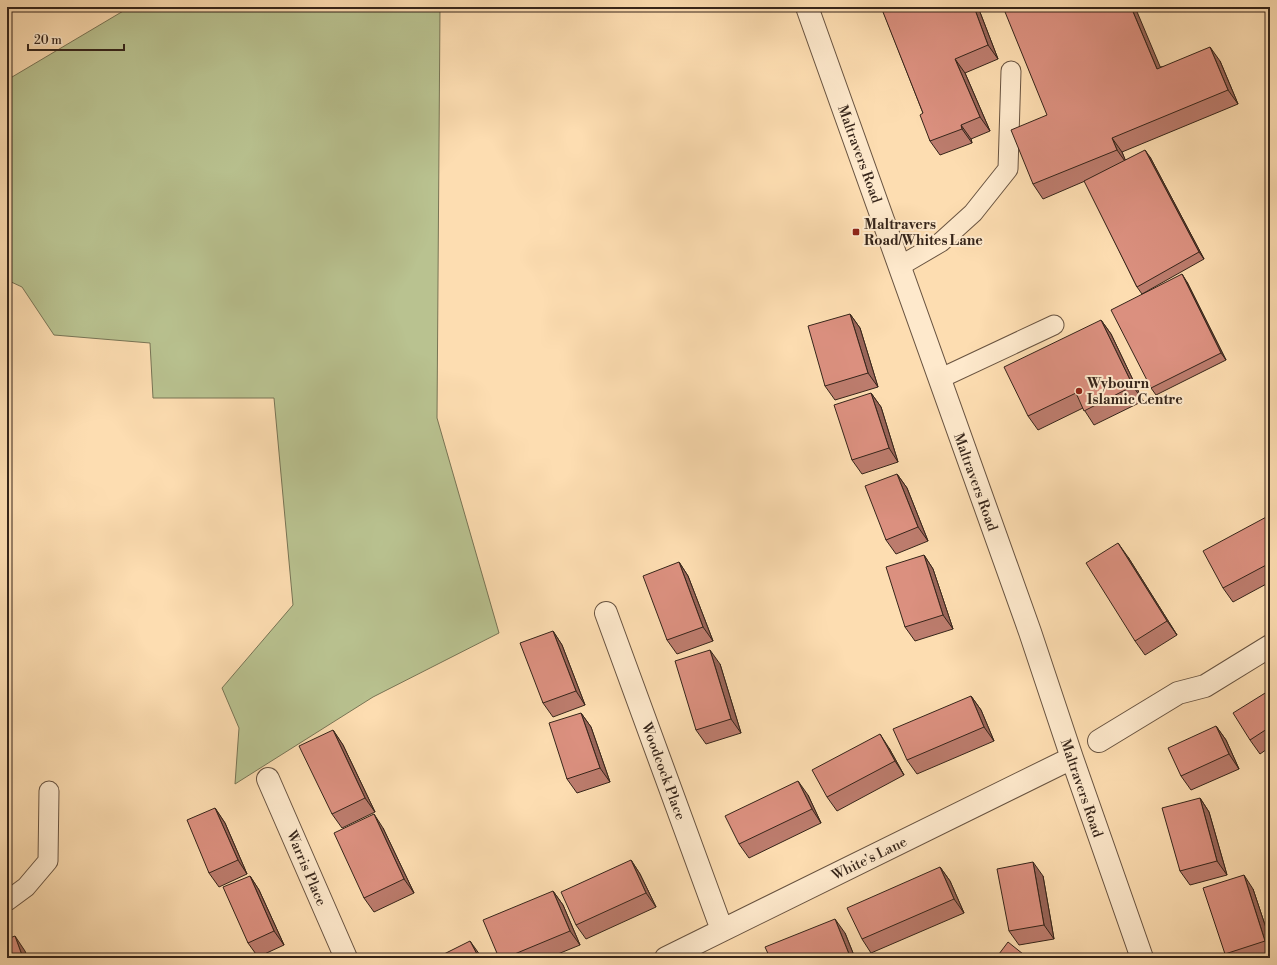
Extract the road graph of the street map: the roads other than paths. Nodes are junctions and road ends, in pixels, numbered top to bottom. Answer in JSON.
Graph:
{"nodes":[{"id":1,"x":807,"y":7,"type":"edge"},
{"id":2,"x":1011,"y":70,"type":"dead end"},
{"id":3,"x":900,"y":266,"type":"junction"},
{"id":4,"x":1054,"y":325,"type":"dead end"},
{"id":5,"x":940,"y":379,"type":"junction"},
{"id":6,"x":606,"y":613,"type":"dead end"},
{"id":7,"x":1270,"y":646,"type":"edge"},
{"id":8,"x":1099,"y":742,"type":"dead end"},
{"id":9,"x":1072,"y":758,"type":"junction"},
{"id":10,"x":268,"y":779,"type":"dead end"},
{"id":11,"x":49,"y":790,"type":"dead end"},
{"id":12,"x":7,"y":901,"type":"edge"},
{"id":13,"x":722,"y":930,"type":"junction"},
{"id":14,"x":346,"y":958,"type":"edge"},
{"id":15,"x":666,"y":958,"type":"edge"},
{"id":16,"x":1142,"y":958,"type":"edge"}],
"edges":[{"from":1,"to":3,"type":"street","name":"Maltravers Road"},
{"from":2,"to":3,"type":"lane"},
{"from":3,"to":5,"type":"street","name":"Maltravers Road"},
{"from":4,"to":5,"type":"lane"},
{"from":5,"to":9,"type":"street","name":"Maltravers Road"},
{"from":6,"to":13,"type":"street","name":"Woodcock Place"},
{"from":7,"to":8,"type":"street"},
{"from":9,"to":13,"type":"street","name":"White's Lane"},
{"from":9,"to":16,"type":"street","name":"Maltravers Road"},
{"from":10,"to":14,"type":"street","name":"Warris Place"},
{"from":11,"to":12,"type":"lane"},
{"from":13,"to":15,"type":"street","name":"White's Lane"}]}
